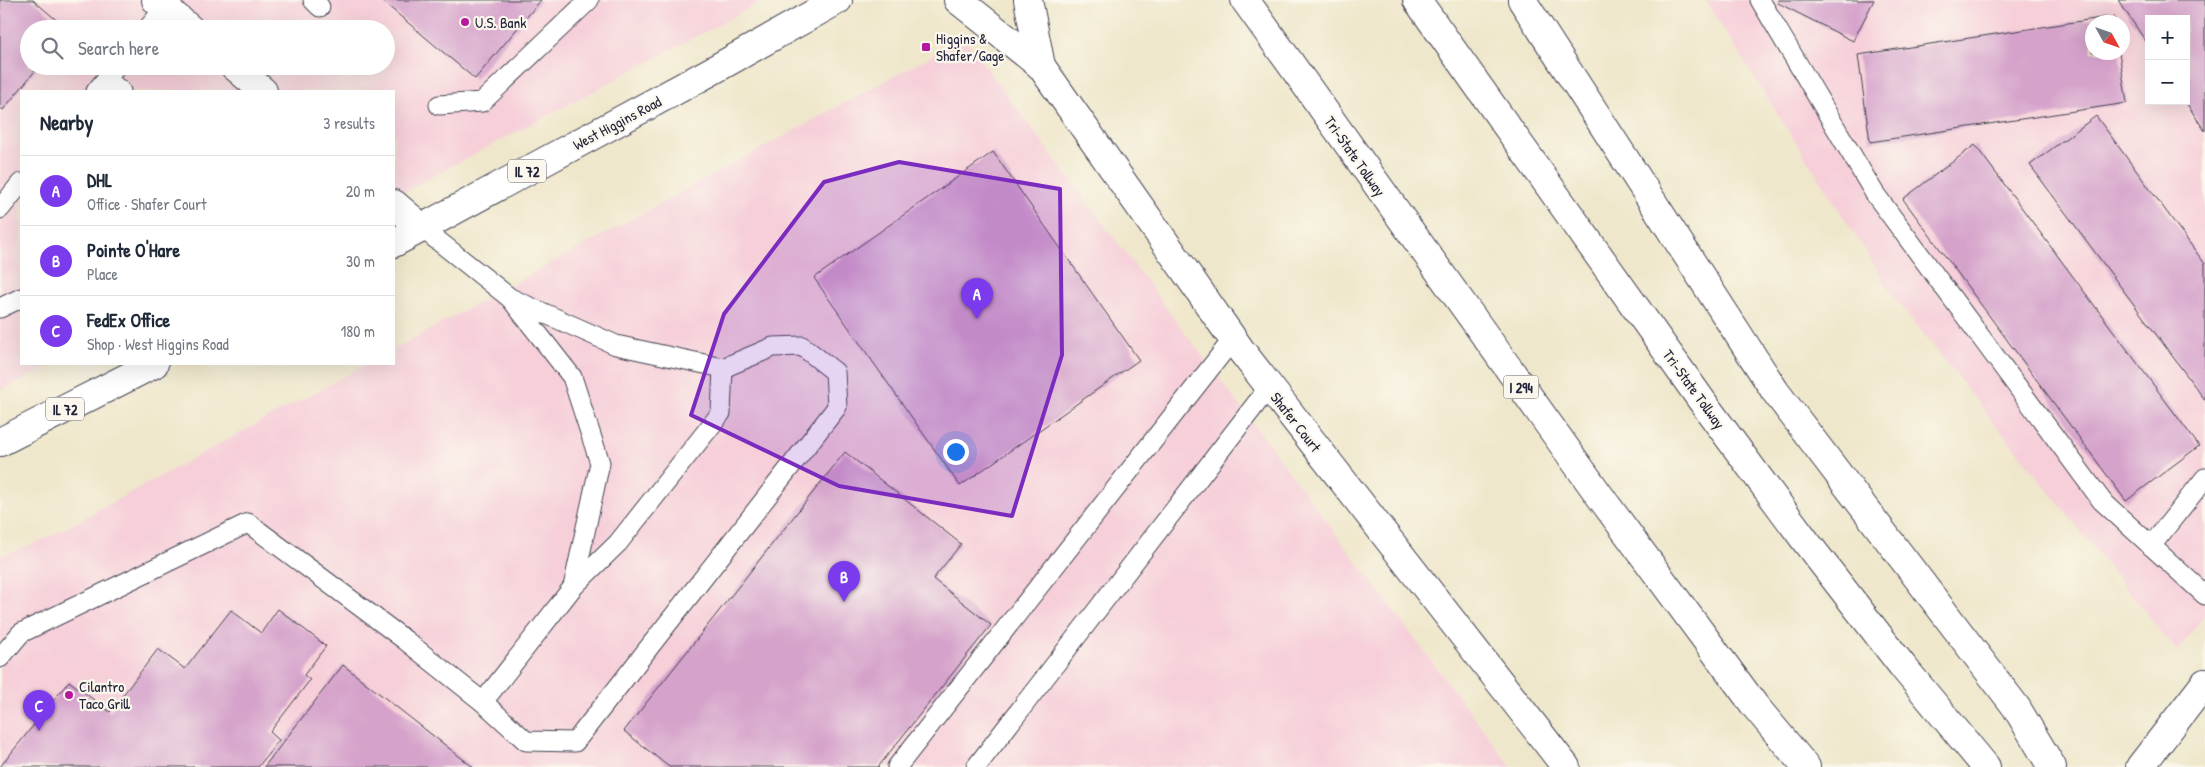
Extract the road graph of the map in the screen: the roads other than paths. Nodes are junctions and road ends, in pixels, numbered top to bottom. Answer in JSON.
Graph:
{"nodes":[{"id":1,"x":589,"y":0,"type":"edge"},
{"id":2,"x":838,"y":0,"type":"edge"},
{"id":3,"x":958,"y":0,"type":"edge"},
{"id":4,"x":1028,"y":0,"type":"edge"},
{"id":5,"x":1245,"y":0,"type":"edge"},
{"id":6,"x":1417,"y":0,"type":"edge"},
{"id":7,"x":1522,"y":0,"type":"edge"},
{"id":8,"x":1760,"y":0,"type":"edge"},
{"id":9,"x":164,"y":2,"type":"edge"},
{"id":10,"x":153,"y":20,"type":"edge"},
{"id":11,"x":181,"y":20,"type":"edge"},
{"id":12,"x":1041,"y":66,"type":"junction"},
{"id":13,"x":244,"y":75,"type":"edge"},
{"id":14,"x":106,"y":79,"type":"edge"},
{"id":15,"x":119,"y":90,"type":"edge"},
{"id":16,"x":262,"y":90,"type":"edge"},
{"id":17,"x":439,"y":105,"type":"dead end"},
{"id":18,"x":20,"y":184,"type":"edge"},
{"id":19,"x":395,"y":205,"type":"edge"},
{"id":20,"x":0,"y":209,"type":"edge"},
{"id":21,"x":422,"y":228,"type":"junction"},
{"id":22,"x":395,"y":242,"type":"edge"},
{"id":23,"x":20,"y":298,"type":"edge"},
{"id":24,"x":510,"y":298,"type":"junction"},
{"id":25,"x":0,"y":308,"type":"edge"},
{"id":26,"x":1233,"y":339,"type":"junction"},
{"id":27,"x":152,"y":365,"type":"edge"},
{"id":28,"x":723,"y":368,"type":"junction"},
{"id":29,"x":1269,"y":387,"type":"junction"},
{"id":30,"x":0,"y":442,"type":"edge"},
{"id":31,"x":2205,"y":478,"type":"edge"},
{"id":32,"x":2151,"y":546,"type":"junction"},
{"id":33,"x":573,"y":587,"type":"junction"},
{"id":34,"x":2205,"y":595,"type":"edge"},
{"id":35,"x":0,"y":658,"type":"edge"},
{"id":36,"x":2205,"y":683,"type":"edge"},
{"id":37,"x":483,"y":702,"type":"junction"},
{"id":38,"x":1982,"y":762,"type":"edge"},
{"id":39,"x":897,"y":767,"type":"edge"},
{"id":40,"x":976,"y":767,"type":"edge"},
{"id":41,"x":1566,"y":767,"type":"edge"},
{"id":42,"x":1806,"y":767,"type":"edge"},
{"id":43,"x":2052,"y":767,"type":"edge"},
{"id":44,"x":2140,"y":767,"type":"edge"}],
"edges":[{"from":1,"to":17,"type":"lane"},
{"from":2,"to":21,"type":"main road","name":"West Higgins Road","number":"IL 72"},
{"from":3,"to":12,"type":"main road","name":"Shafer Court"},
{"from":4,"to":12,"type":"main road","name":"Shafer Court"},
{"from":5,"to":42,"type":"main road","name":"Tri-State Tollway","number":"I 294"},
{"from":6,"to":38,"type":"main road","name":"Tri-State Tollway"},
{"from":7,"to":43,"type":"main road"},
{"from":8,"to":32,"type":"lane"},
{"from":9,"to":10,"type":"lane"},
{"from":9,"to":11,"type":"main road"},
{"from":12,"to":26,"type":"main road","name":"Shafer Court"},
{"from":13,"to":16,"type":"main road"},
{"from":14,"to":15,"type":"lane"},
{"from":18,"to":20,"type":"lane"},
{"from":19,"to":21,"type":"main road"},
{"from":21,"to":22,"type":"main road","name":"West Higgins Road","number":"IL 72"},
{"from":21,"to":24,"type":"lane"},
{"from":23,"to":25,"type":"lane"},
{"from":24,"to":28,"type":"lane"},
{"from":24,"to":33,"type":"lane"},
{"from":26,"to":29,"type":"main road","name":"Shafer Court"},
{"from":26,"to":39,"type":"lane"},
{"from":27,"to":30,"type":"main road","number":"IL 72"},
{"from":28,"to":33,"type":"lane"},
{"from":28,"to":37,"type":"lane"},
{"from":29,"to":40,"type":"lane"},
{"from":29,"to":41,"type":"main road","name":"Shafer Court"},
{"from":31,"to":32,"type":"lane"},
{"from":32,"to":34,"type":"lane"},
{"from":33,"to":37,"type":"lane"},
{"from":35,"to":37,"type":"lane"},
{"from":36,"to":44,"type":"main road"}]}
